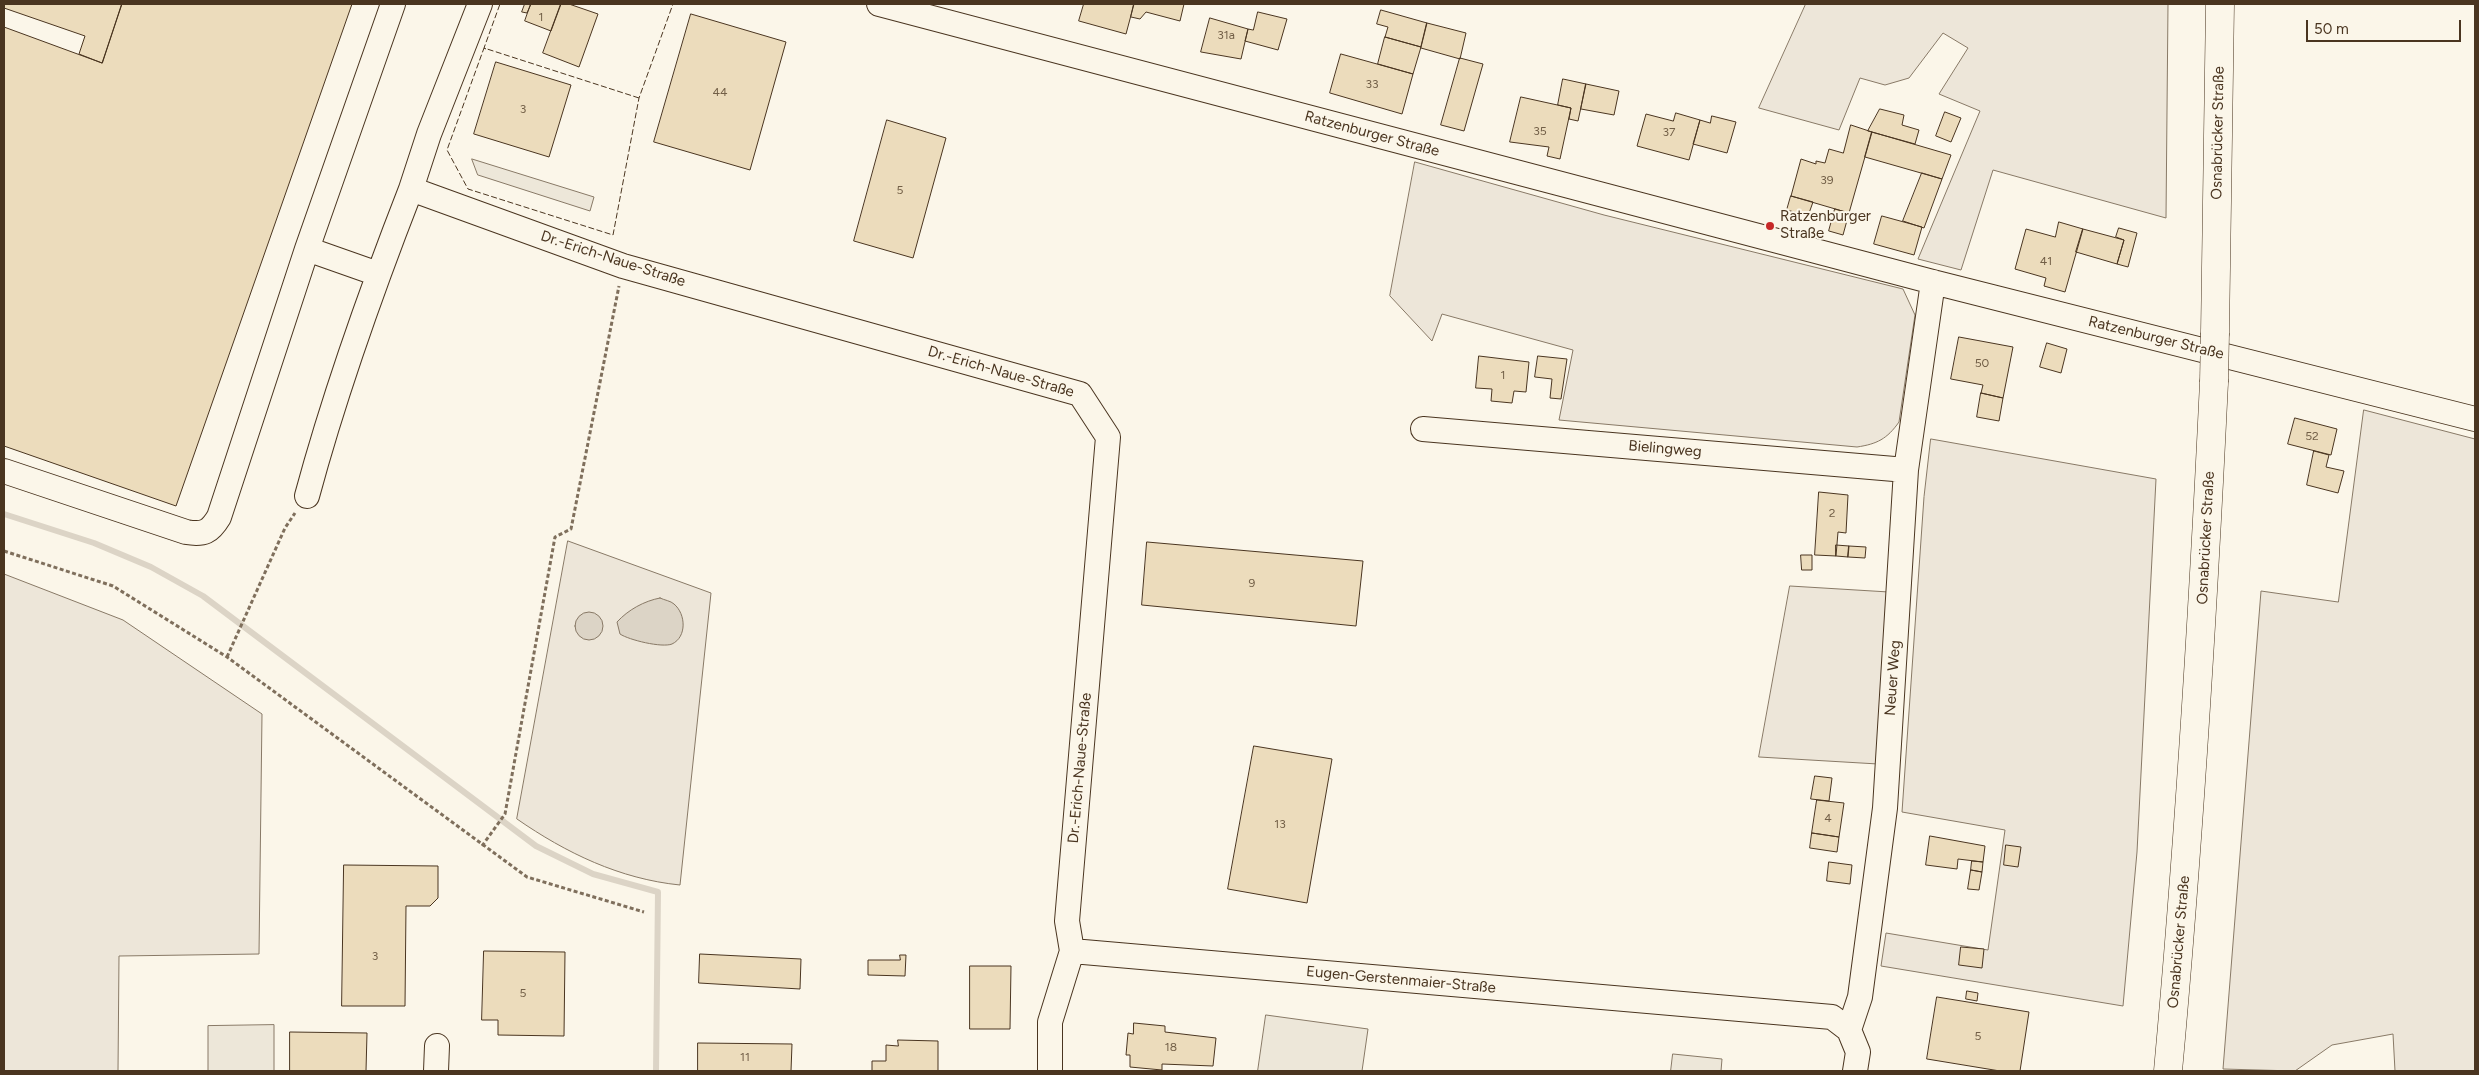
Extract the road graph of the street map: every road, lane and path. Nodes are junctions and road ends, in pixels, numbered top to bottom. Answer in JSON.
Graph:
{"nodes":[{"id":1,"x":393,"y":4,"type":"edge"},
{"id":2,"x":480,"y":4,"type":"edge"},
{"id":3,"x":879,"y":4,"type":"edge"},
{"id":4,"x":2220,"y":4,"type":"edge"},
{"id":5,"x":411,"y":189,"type":"junction"},
{"id":6,"x":307,"y":249,"type":"junction"},
{"id":7,"x":623,"y":266,"type":"junction"},
{"id":8,"x":378,"y":274,"type":"junction"},
{"id":9,"x":1933,"y":282,"type":"junction"},
{"id":10,"x":2475,"y":419,"type":"edge"},
{"id":11,"x":1424,"y":429,"type":"dead end"},
{"id":12,"x":1906,"y":470,"type":"junction"},
{"id":13,"x":4,"y":471,"type":"edge"},
{"id":14,"x":307,"y":496,"type":"joint"},
{"id":15,"x":4,"y":551,"type":"edge"},
{"id":16,"x":227,"y":657,"type":"junction"},
{"id":17,"x":482,"y":846,"type":"junction"},
{"id":18,"x":644,"y":912,"type":"dead end"},
{"id":19,"x":1072,"y":951,"type":"junction"},
{"id":20,"x":1849,"y":1030,"type":"junction"},
{"id":21,"x":437,"y":1046,"type":"dead end"},
{"id":22,"x":436,"y":1071,"type":"edge"},
{"id":23,"x":1050,"y":1071,"type":"edge"},
{"id":24,"x":1855,"y":1071,"type":"edge"},
{"id":25,"x":2168,"y":1071,"type":"edge"}],
"edges":[{"from":1,"to":6,"type":"street"},
{"from":2,"to":5,"type":"street"},
{"from":3,"to":9,"type":"street","name":"Ratzenburger Straße"},
{"from":4,"to":25,"type":"main road","name":"Osnabrücker Straße","bridge":true},
{"from":5,"to":7,"type":"street","name":"Dr.-Erich-Naue-Straße"},
{"from":5,"to":8,"type":"street"},
{"from":6,"to":8,"type":"street"},
{"from":6,"to":13,"type":"street"},
{"from":7,"to":17,"type":"path"},
{"from":7,"to":19,"type":"street","name":"Dr.-Erich-Naue-Straße"},
{"from":8,"to":14,"type":"street"},
{"from":9,"to":10,"type":"street","name":"Ratzenburger Straße"},
{"from":9,"to":12,"type":"street","name":"Neuer Weg"},
{"from":11,"to":12,"type":"street","name":"Bielingweg"},
{"from":12,"to":20,"type":"street","name":"Neuer Weg"},
{"from":14,"to":16,"type":"path"},
{"from":15,"to":16,"type":"path"},
{"from":16,"to":17,"type":"path"},
{"from":17,"to":18,"type":"path"},
{"from":19,"to":20,"type":"street","name":"Eugen-Gerstenmaier-Straße"},
{"from":19,"to":23,"type":"street"},
{"from":20,"to":24,"type":"street"},
{"from":21,"to":22,"type":"street"}]}
